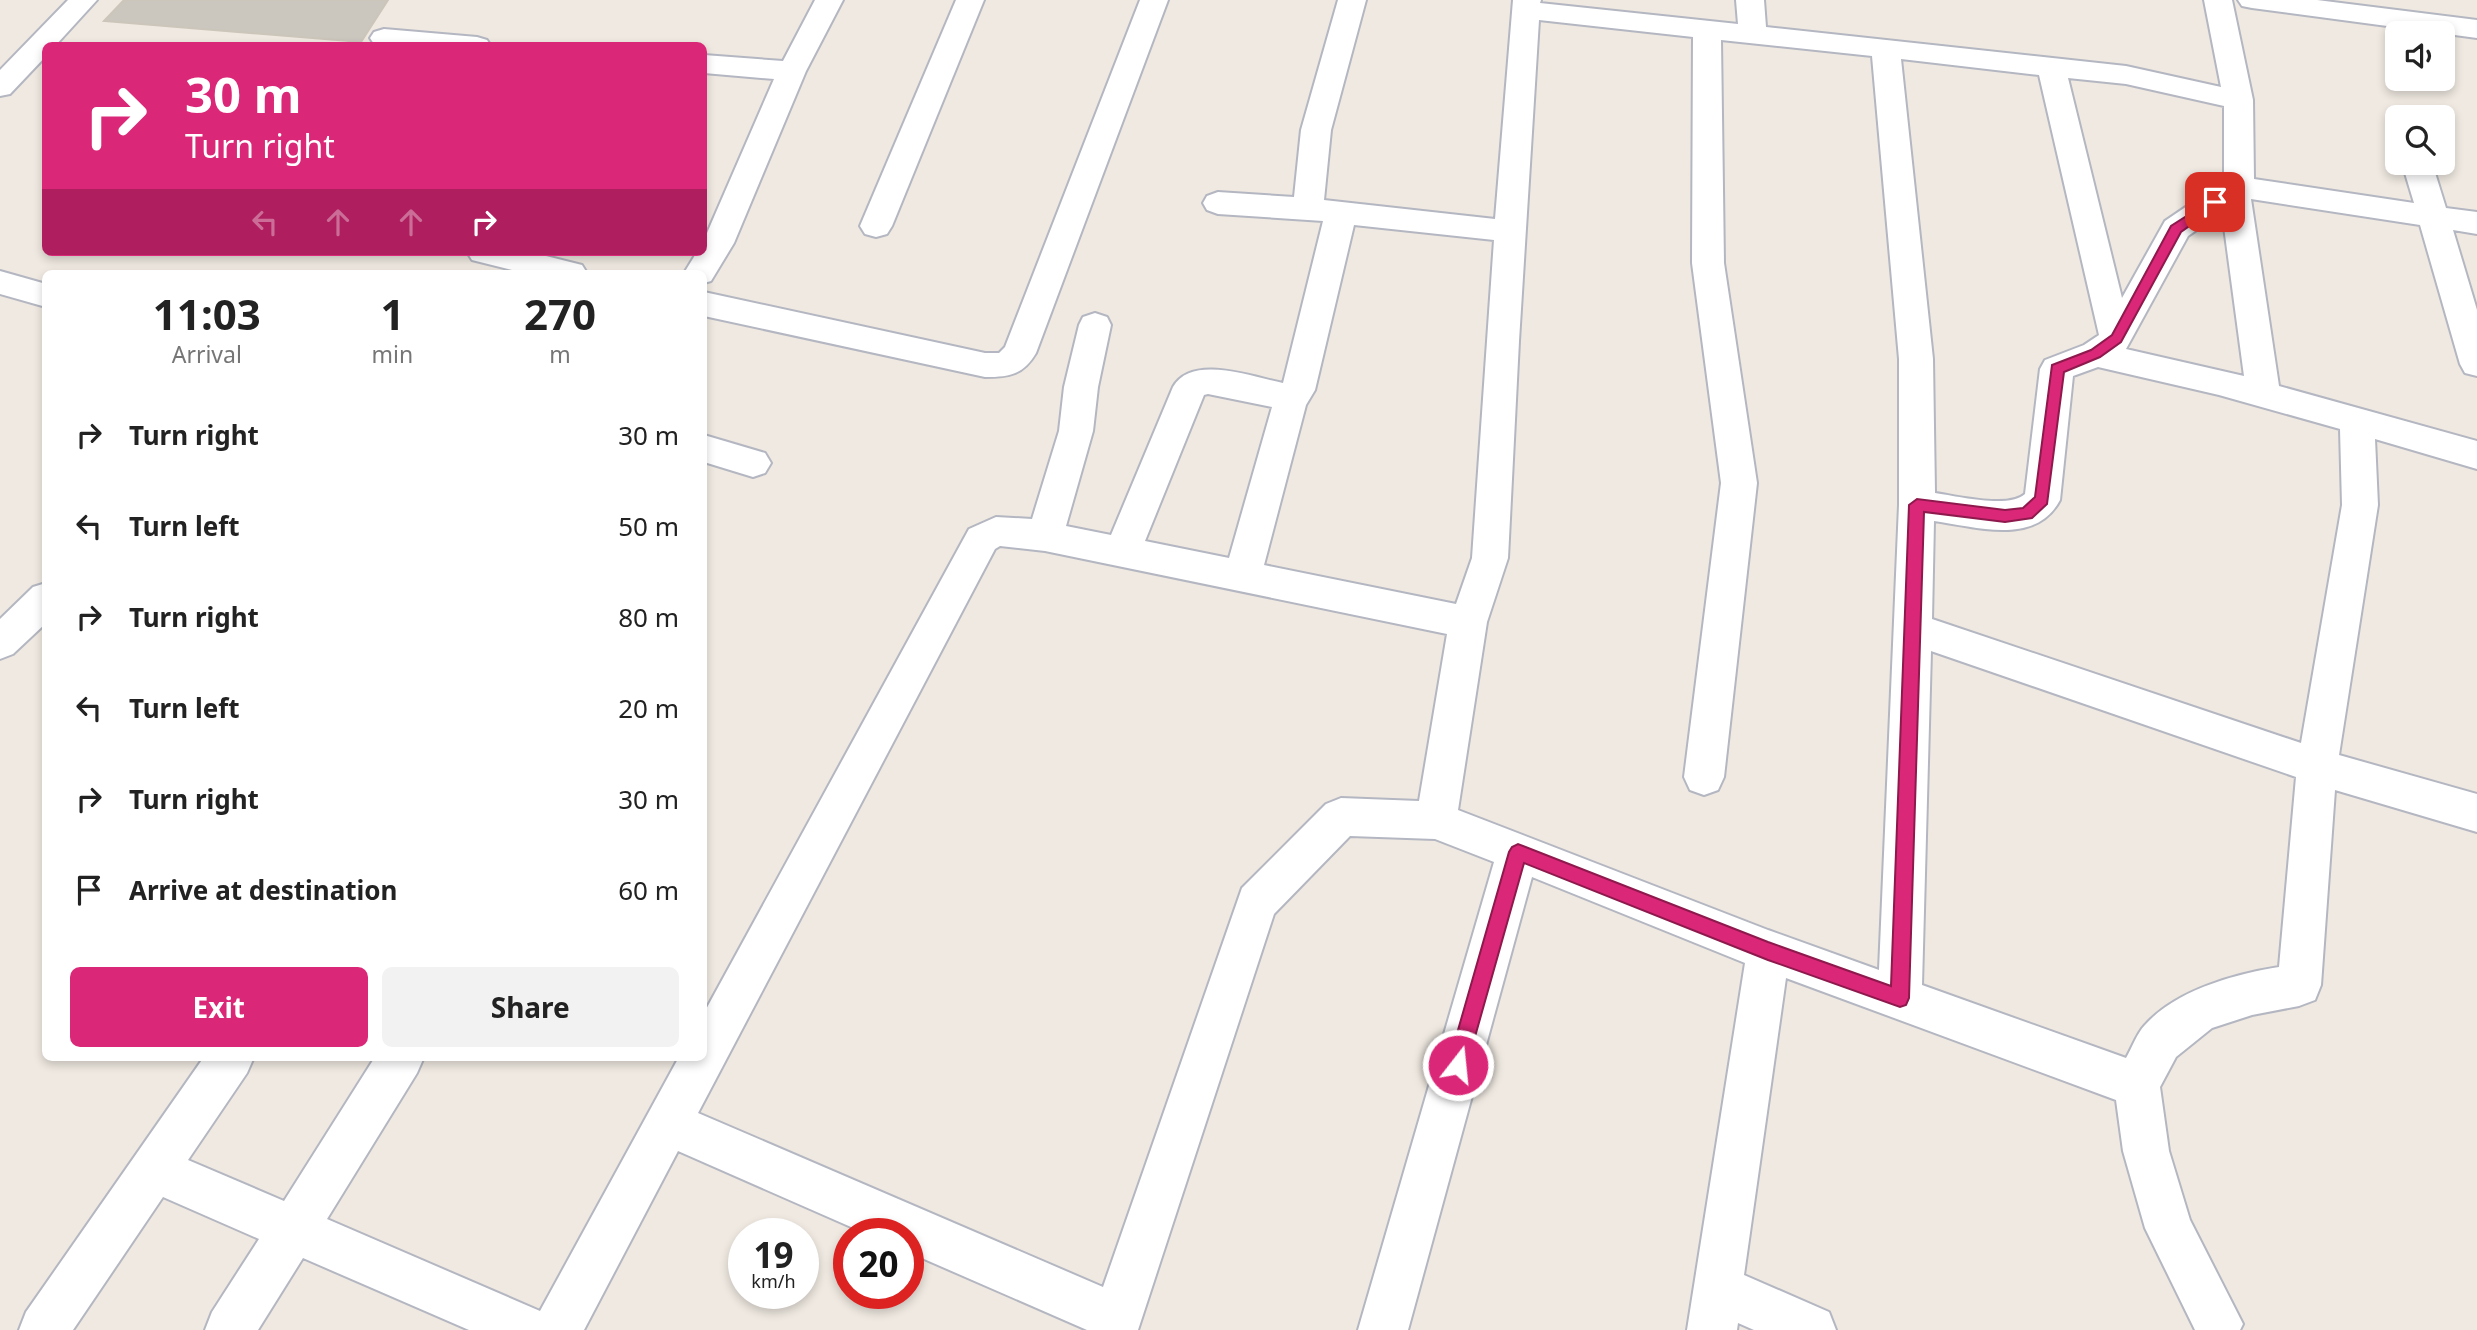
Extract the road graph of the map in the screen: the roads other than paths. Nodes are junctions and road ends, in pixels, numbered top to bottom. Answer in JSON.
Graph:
{"nodes":[{"id":1,"x":83,"y":0,"type":"edge"},
{"id":2,"x":829,"y":0,"type":"edge"},
{"id":3,"x":970,"y":0,"type":"edge"},
{"id":4,"x":1154,"y":0,"type":"edge"},
{"id":5,"x":1352,"y":0,"type":"edge"},
{"id":6,"x":1750,"y":0,"type":"edge"},
{"id":7,"x":2218,"y":0,"type":"edge"},
{"id":8,"x":2252,"y":0,"type":"edge"},
{"id":9,"x":1526,"y":5,"type":"edge"},
{"id":10,"x":1651,"y":12,"type":"edge"},
{"id":11,"x":2477,"y":29,"type":"edge"},
{"id":12,"x":1707,"y":30,"type":"junction"},
{"id":13,"x":1753,"y":36,"type":"junction"},
{"id":14,"x":384,"y":38,"type":"dead end"},
{"id":15,"x":43,"y":42,"type":"edge"},
{"id":16,"x":430,"y":42,"type":"edge"},
{"id":17,"x":42,"y":43,"type":"edge"},
{"id":18,"x":1886,"y":50,"type":"junction"},
{"id":19,"x":707,"y":64,"type":"edge"},
{"id":20,"x":2051,"y":67,"type":"junction"},
{"id":21,"x":792,"y":71,"type":"junction"},
{"id":22,"x":0,"y":87,"type":"edge"},
{"id":23,"x":2238,"y":100,"type":"junction"},
{"id":24,"x":2421,"y":175,"type":"edge"},
{"id":25,"x":2236,"y":188,"type":"junction"},
{"id":26,"x":1218,"y":203,"type":"dead end"},
{"id":27,"x":1324,"y":211,"type":"junction"},
{"id":28,"x":2433,"y":217,"type":"junction"},
{"id":29,"x":2477,"y":223,"type":"edge"},
{"id":30,"x":876,"y":226,"type":"dead end"},
{"id":31,"x":1510,"y":231,"type":"junction"},
{"id":32,"x":500,"y":256,"type":"edge"},
{"id":33,"x":559,"y":270,"type":"edge"},
{"id":34,"x":702,"y":270,"type":"edge"},
{"id":35,"x":0,"y":282,"type":"edge"},
{"id":36,"x":42,"y":295,"type":"edge"},
{"id":37,"x":707,"y":305,"type":"edge"},
{"id":38,"x":1095,"y":325,"type":"dead end"},
{"id":39,"x":2106,"y":346,"type":"junction"},
{"id":40,"x":2477,"y":364,"type":"edge"},
{"id":41,"x":2263,"y":395,"type":"junction"},
{"id":42,"x":1292,"y":398,"type":"junction"},
{"id":43,"x":2357,"y":421,"type":"junction"},
{"id":44,"x":707,"y":450,"type":"edge"},
{"id":45,"x":2477,"y":455,"type":"edge"},
{"id":46,"x":753,"y":463,"type":"dead end"},
{"id":47,"x":1917,"y":505,"type":"junction"},
{"id":48,"x":1045,"y":536,"type":"junction"},
{"id":49,"x":1122,"y":552,"type":"junction"},
{"id":50,"x":1242,"y":575,"type":"junction"},
{"id":51,"x":42,"y":602,"type":"edge"},
{"id":52,"x":1468,"y":622,"type":"junction"},
{"id":53,"x":1912,"y":628,"type":"junction"},
{"id":54,"x":0,"y":643,"type":"edge"},
{"id":55,"x":2317,"y":766,"type":"junction"},
{"id":56,"x":1704,"y":777,"type":"dead end"},
{"id":57,"x":2477,"y":813,"type":"edge"},
{"id":58,"x":1436,"y":820,"type":"junction"},
{"id":59,"x":1518,"y":852,"type":"junction"},
{"id":60,"x":1768,"y":951,"type":"junction"},
{"id":61,"x":1900,"y":998,"type":"junction"},
{"id":62,"x":707,"y":1055,"type":"edge"},
{"id":63,"x":228,"y":1061,"type":"edge"},
{"id":64,"x":399,"y":1061,"type":"edge"},
{"id":65,"x":704,"y":1061,"type":"edge"},
{"id":66,"x":2137,"y":1085,"type":"junction"},
{"id":67,"x":670,"y":1124,"type":"junction"},
{"id":68,"x":154,"y":1169,"type":"junction"},
{"id":69,"x":294,"y":1229,"type":"junction"},
{"id":70,"x":1715,"y":1309,"type":"edge"},
{"id":71,"x":1115,"y":1324,"type":"edge"},
{"id":72,"x":2218,"y":1324,"type":"dead end"},
{"id":73,"x":44,"y":1330,"type":"edge"},
{"id":74,"x":230,"y":1330,"type":"edge"},
{"id":75,"x":527,"y":1330,"type":"edge"},
{"id":76,"x":556,"y":1330,"type":"edge"},
{"id":77,"x":1382,"y":1330,"type":"edge"},
{"id":78,"x":1811,"y":1330,"type":"edge"}],
"edges":[{"from":1,"to":15,"type":"street"},
{"from":2,"to":21,"type":"street"},
{"from":3,"to":30,"type":"street"},
{"from":4,"to":37,"type":"street"},
{"from":5,"to":27,"type":"street"},
{"from":6,"to":13,"type":"street"},
{"from":7,"to":23,"type":"street"},
{"from":8,"to":11,"type":"street"},
{"from":9,"to":10,"type":"street"},
{"from":9,"to":31,"type":"street"},
{"from":10,"to":12,"type":"street"},
{"from":12,"to":13,"type":"street"},
{"from":12,"to":56,"type":"street"},
{"from":13,"to":18,"type":"street"},
{"from":14,"to":16,"type":"street"},
{"from":17,"to":22,"type":"street"},
{"from":18,"to":20,"type":"street"},
{"from":18,"to":47,"type":"street"},
{"from":19,"to":21,"type":"street"},
{"from":20,"to":23,"type":"street"},
{"from":20,"to":39,"type":"street"},
{"from":21,"to":34,"type":"street"},
{"from":23,"to":25,"type":"street"},
{"from":24,"to":28,"type":"street"},
{"from":25,"to":28,"type":"street"},
{"from":25,"to":39,"type":"street"},
{"from":25,"to":41,"type":"street"},
{"from":26,"to":27,"type":"street"},
{"from":27,"to":31,"type":"street"},
{"from":27,"to":42,"type":"street"},
{"from":28,"to":29,"type":"street"},
{"from":28,"to":40,"type":"street"},
{"from":31,"to":52,"type":"street"},
{"from":32,"to":33,"type":"street"},
{"from":35,"to":36,"type":"street"},
{"from":38,"to":48,"type":"street"},
{"from":39,"to":41,"type":"street"},
{"from":39,"to":47,"type":"street"},
{"from":41,"to":43,"type":"street"},
{"from":42,"to":49,"type":"street"},
{"from":42,"to":50,"type":"street"},
{"from":43,"to":45,"type":"street"},
{"from":43,"to":55,"type":"street"},
{"from":44,"to":46,"type":"street"},
{"from":47,"to":53,"type":"street"},
{"from":48,"to":49,"type":"street"},
{"from":48,"to":62,"type":"street"},
{"from":49,"to":50,"type":"street"},
{"from":50,"to":52,"type":"street"},
{"from":51,"to":54,"type":"street"},
{"from":52,"to":58,"type":"street"},
{"from":53,"to":55,"type":"street"},
{"from":53,"to":61,"type":"street"},
{"from":55,"to":57,"type":"street"},
{"from":55,"to":66,"type":"street"},
{"from":58,"to":59,"type":"street"},
{"from":58,"to":71,"type":"street"},
{"from":59,"to":60,"type":"street"},
{"from":59,"to":77,"type":"street"},
{"from":60,"to":61,"type":"street"},
{"from":60,"to":70,"type":"street"},
{"from":61,"to":66,"type":"street"},
{"from":63,"to":68,"type":"street"},
{"from":64,"to":69,"type":"street"},
{"from":65,"to":67,"type":"street"},
{"from":66,"to":72,"type":"street"},
{"from":67,"to":71,"type":"street"},
{"from":67,"to":76,"type":"street"},
{"from":68,"to":69,"type":"street"},
{"from":68,"to":73,"type":"street"},
{"from":69,"to":74,"type":"street"},
{"from":69,"to":75,"type":"street"},
{"from":70,"to":78,"type":"street"}]}
